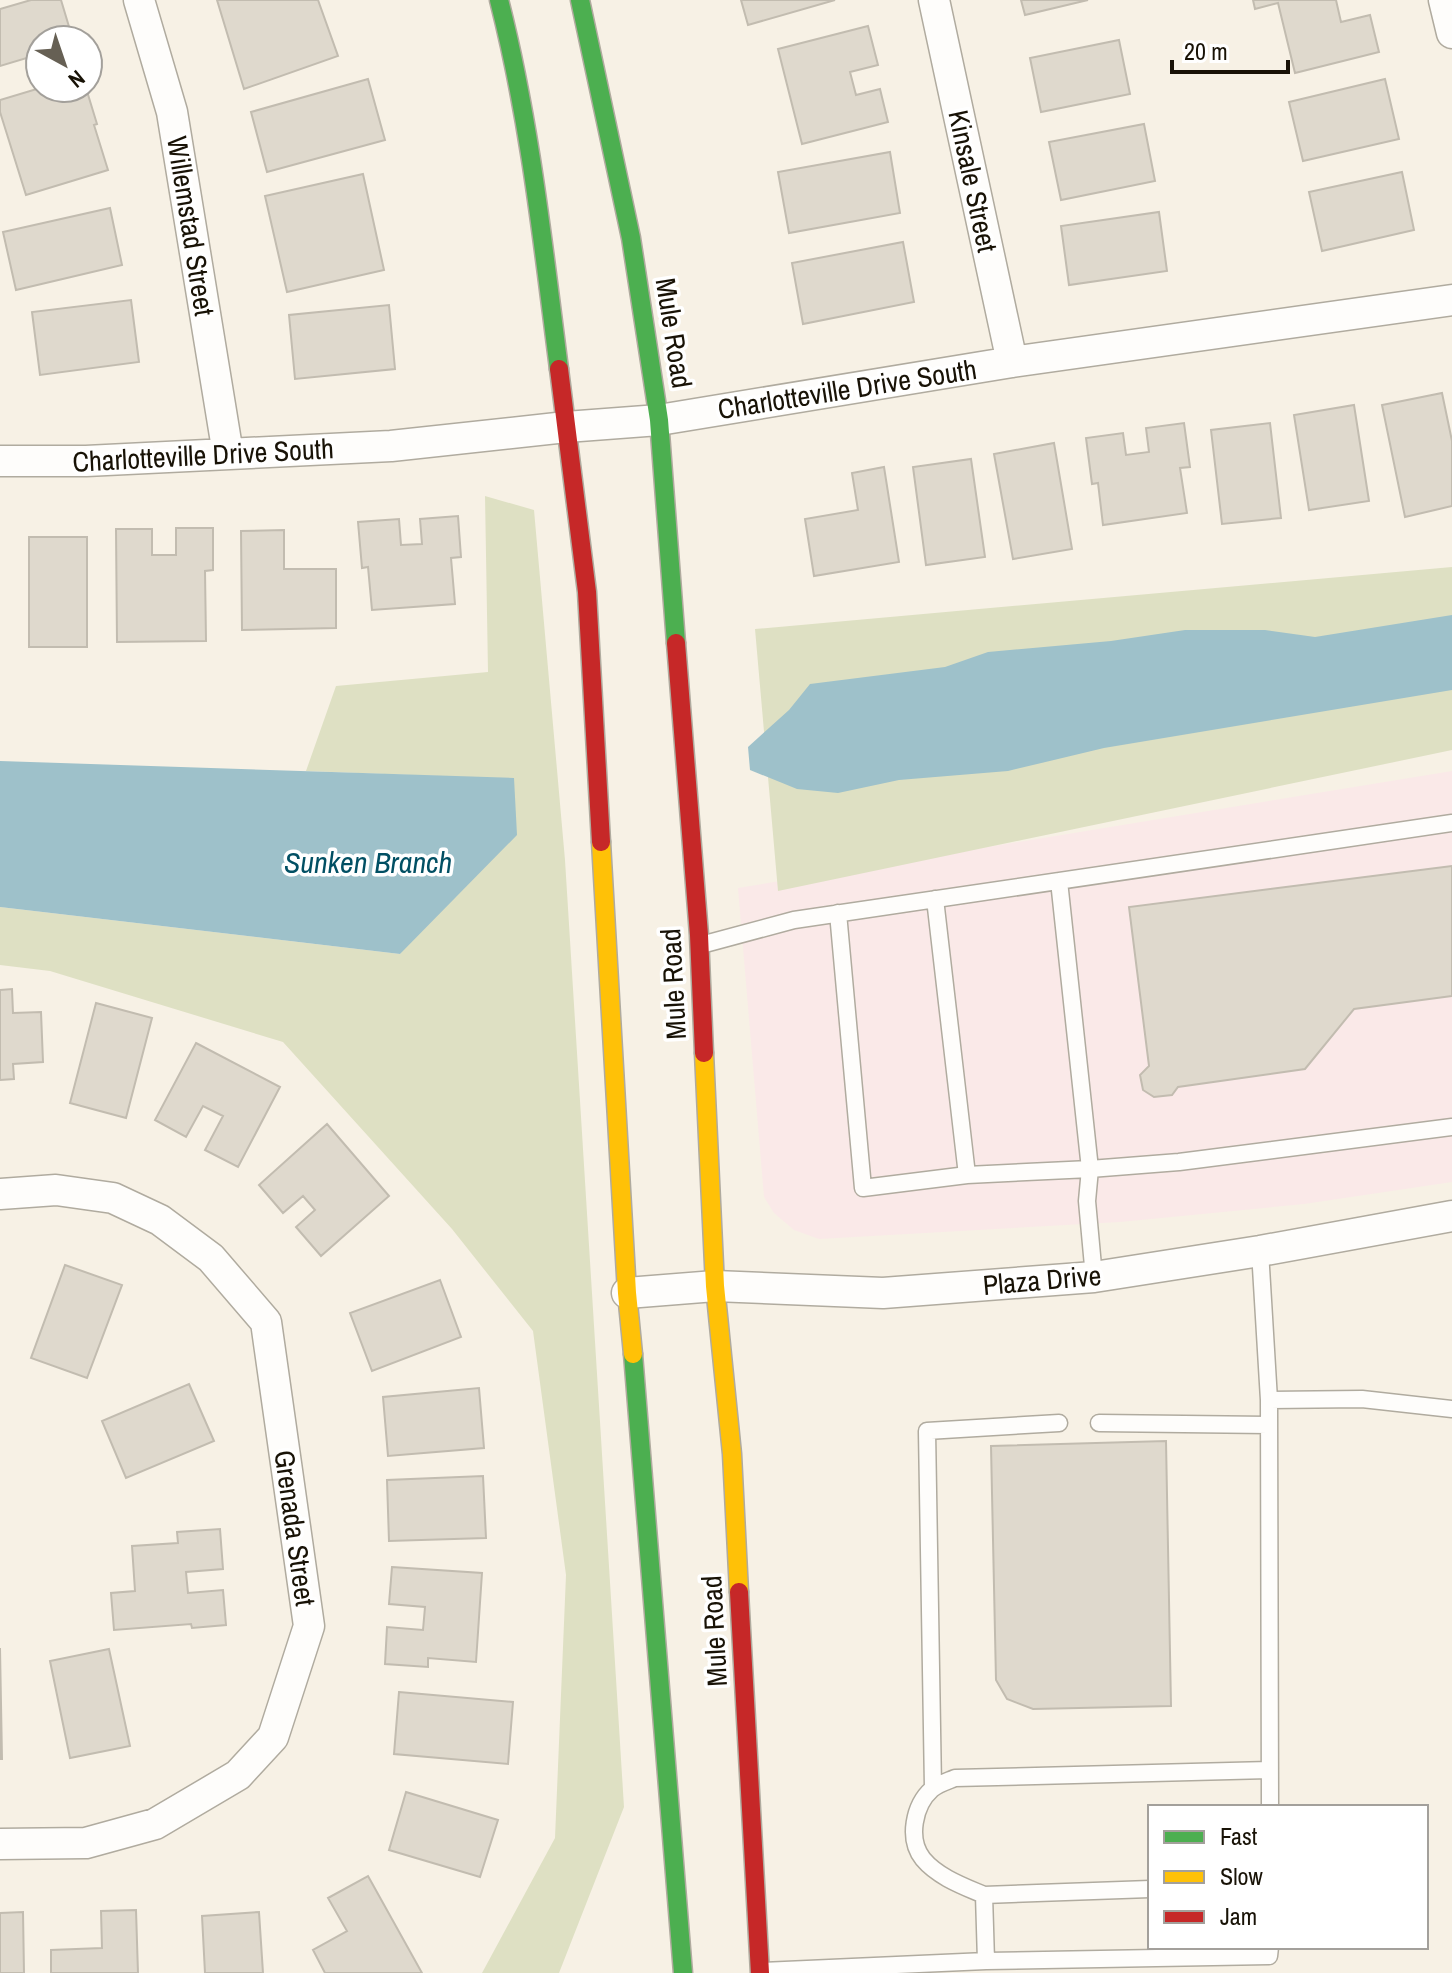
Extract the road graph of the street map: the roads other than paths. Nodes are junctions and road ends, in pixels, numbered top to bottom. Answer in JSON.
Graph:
{"nodes":[{"id":1,"x":139,"y":0,"type":"edge"},
{"id":2,"x":499,"y":0,"type":"edge"},
{"id":3,"x":580,"y":0,"type":"edge"},
{"id":4,"x":934,"y":0,"type":"edge"},
{"id":5,"x":1444,"y":0,"type":"edge"},
{"id":6,"x":1452,"y":33,"type":"edge"},
{"id":7,"x":1452,"y":300,"type":"edge"},
{"id":8,"x":1012,"y":362,"type":"junction"},
{"id":9,"x":659,"y":420,"type":"junction"},
{"id":10,"x":566,"y":427,"type":"junction"},
{"id":11,"x":228,"y":454,"type":"junction"},
{"id":12,"x":0,"y":461,"type":"edge"},
{"id":13,"x":1452,"y":823,"type":"edge"},
{"id":14,"x":1059,"y":881,"type":"junction"},
{"id":15,"x":935,"y":899,"type":"junction"},
{"id":16,"x":838,"y":913,"type":"junction"},
{"id":17,"x":699,"y":946,"type":"junction"},
{"id":18,"x":1452,"y":1127,"type":"edge"},
{"id":19,"x":1090,"y":1169,"type":"junction"},
{"id":20,"x":967,"y":1175,"type":"junction"},
{"id":21,"x":0,"y":1194,"type":"edge"},
{"id":22,"x":1452,"y":1216,"type":"edge"},
{"id":23,"x":1260,"y":1251,"type":"junction"},
{"id":24,"x":1094,"y":1277,"type":"junction"},
{"id":25,"x":715,"y":1286,"type":"junction"},
{"id":26,"x":627,"y":1293,"type":"junction"},
{"id":27,"x":1269,"y":1400,"type":"junction"},
{"id":28,"x":1452,"y":1409,"type":"edge"},
{"id":29,"x":1059,"y":1423,"type":"dead end"},
{"id":30,"x":1099,"y":1423,"type":"dead end"},
{"id":31,"x":1268,"y":1425,"type":"junction"},
{"id":32,"x":1269,"y":1770,"type":"junction"},
{"id":33,"x":933,"y":1788,"type":"junction"},
{"id":34,"x":1270,"y":1805,"type":"edge"},
{"id":35,"x":0,"y":1844,"type":"edge"},
{"id":36,"x":1148,"y":1889,"type":"edge"},
{"id":37,"x":984,"y":1895,"type":"junction"},
{"id":38,"x":1269,"y":1951,"type":"edge"},
{"id":39,"x":986,"y":1961,"type":"junction"},
{"id":40,"x":760,"y":1972,"type":"edge"},
{"id":41,"x":683,"y":1973,"type":"edge"},
{"id":42,"x":1272,"y":1973,"type":"edge"}],
"edges":[{"from":1,"to":11,"type":"street","name":"Willemstad Street"},
{"from":2,"to":10,"type":"main road","name":"Mule Road"},
{"from":3,"to":9,"type":"main road","name":"Mule Road"},
{"from":4,"to":8,"type":"street","name":"Kinsale Street"},
{"from":5,"to":6,"type":"street"},
{"from":7,"to":8,"type":"street","name":"Charlotteville Drive South"},
{"from":8,"to":9,"type":"street","name":"Charlotteville Drive South"},
{"from":9,"to":10,"type":"street","name":"Charlotteville Drive South"},
{"from":9,"to":17,"type":"main road","name":"Mule Road"},
{"from":10,"to":11,"type":"street","name":"Charlotteville Drive South"},
{"from":10,"to":26,"type":"main road","name":"Mule Road"},
{"from":11,"to":12,"type":"street","name":"Charlotteville Drive South"},
{"from":13,"to":14,"type":"lane"},
{"from":14,"to":15,"type":"lane"},
{"from":14,"to":19,"type":"lane"},
{"from":15,"to":16,"type":"lane"},
{"from":15,"to":20,"type":"lane"},
{"from":16,"to":17,"type":"lane"},
{"from":16,"to":20,"type":"lane"},
{"from":17,"to":25,"type":"main road","name":"Mule Road"},
{"from":18,"to":19,"type":"lane"},
{"from":19,"to":20,"type":"lane"},
{"from":19,"to":24,"type":"lane"},
{"from":21,"to":35,"type":"street","name":"Grenada Street"},
{"from":22,"to":23,"type":"street","name":"Plaza Drive"},
{"from":23,"to":24,"type":"street","name":"Plaza Drive"},
{"from":23,"to":27,"type":"lane"},
{"from":24,"to":25,"type":"street","name":"Plaza Drive"},
{"from":25,"to":26,"type":"street","name":"Plaza Drive"},
{"from":25,"to":40,"type":"main road","name":"Mule Road"},
{"from":26,"to":41,"type":"main road","name":"Mule Road"},
{"from":27,"to":28,"type":"lane"},
{"from":27,"to":31,"type":"lane"},
{"from":29,"to":33,"type":"lane"},
{"from":30,"to":31,"type":"lane"},
{"from":31,"to":32,"type":"lane"},
{"from":32,"to":33,"type":"lane"},
{"from":32,"to":34,"type":"lane"},
{"from":33,"to":37,"type":"lane"},
{"from":36,"to":37,"type":"lane"},
{"from":37,"to":39,"type":"lane"},
{"from":38,"to":39,"type":"lane"},
{"from":38,"to":42,"type":"lane"},
{"from":39,"to":40,"type":"lane"}]}
